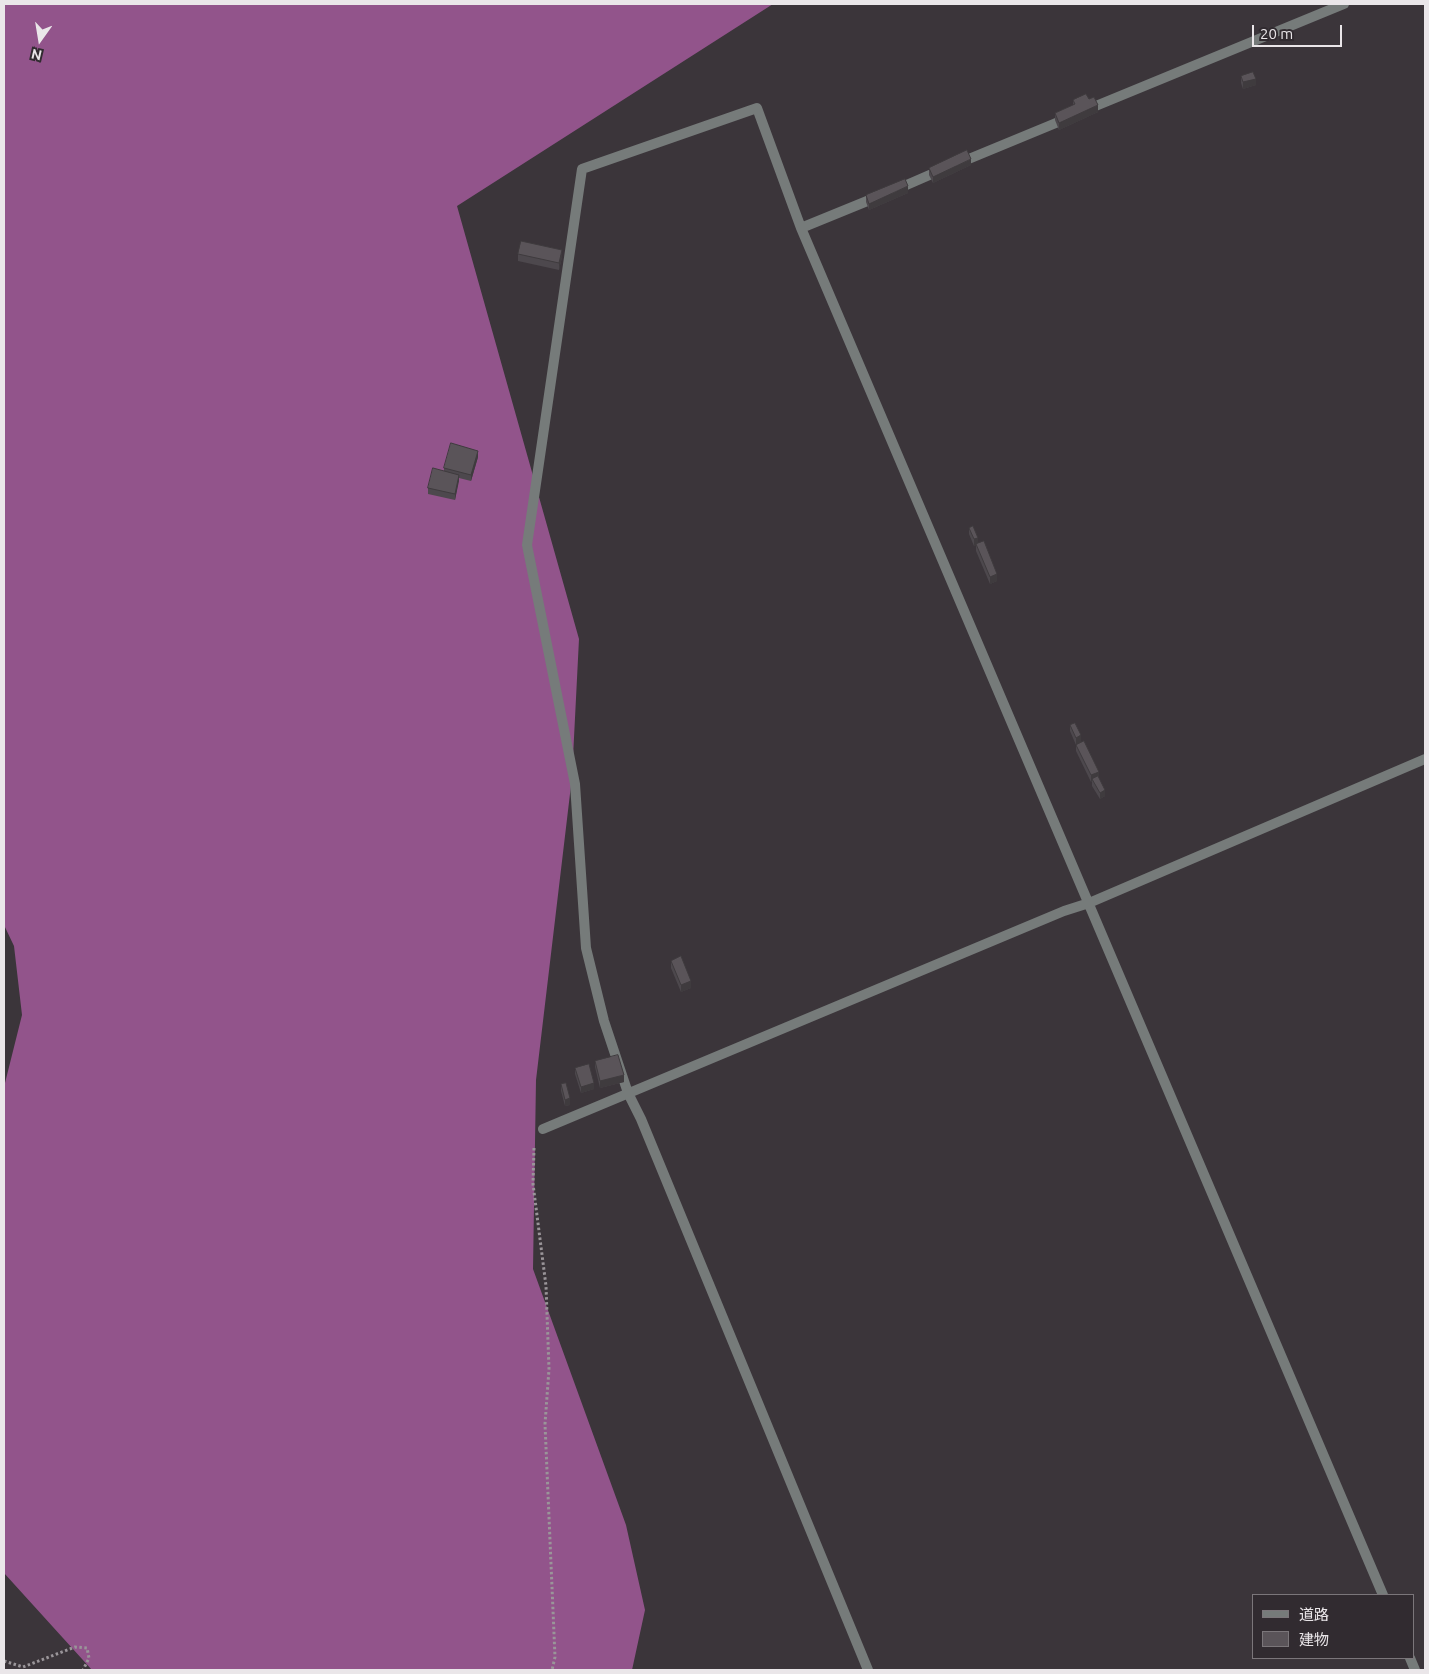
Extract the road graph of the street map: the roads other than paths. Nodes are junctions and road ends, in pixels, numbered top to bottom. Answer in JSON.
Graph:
{"nodes":[{"id":1,"x":1344,"y":4,"type":"edge"},
{"id":2,"x":801,"y":228,"type":"junction"},
{"id":3,"x":1425,"y":759,"type":"edge"},
{"id":4,"x":1089,"y":902,"type":"junction"},
{"id":5,"x":628,"y":1093,"type":"junction"},
{"id":6,"x":543,"y":1129,"type":"road end"},
{"id":7,"x":1383,"y":1594,"type":"edge"},
{"id":8,"x":868,"y":1670,"type":"edge"}],
"edges":[{"from":1,"to":2,"type":"street"},
{"from":2,"to":4,"type":"street"},
{"from":2,"to":5,"type":"street"},
{"from":3,"to":4,"type":"street"},
{"from":4,"to":5,"type":"street"},
{"from":4,"to":7,"type":"street"},
{"from":5,"to":6,"type":"street"},
{"from":5,"to":8,"type":"street"}]}
